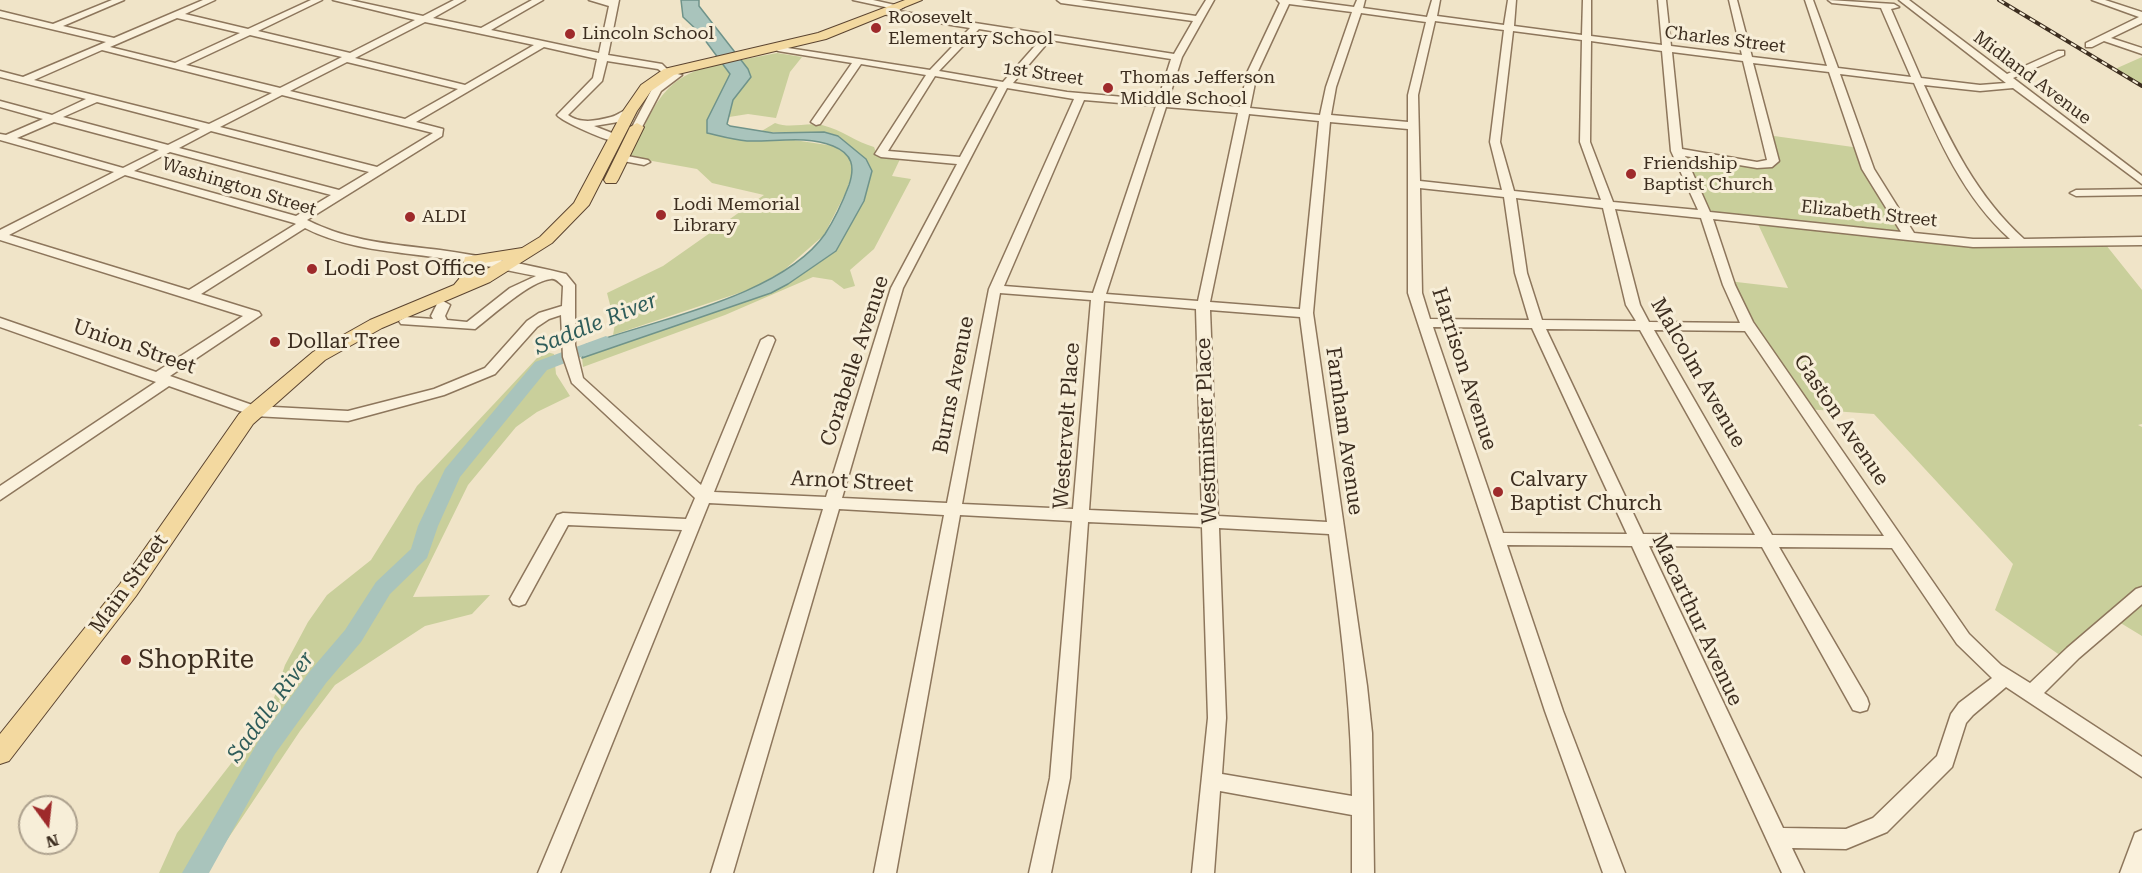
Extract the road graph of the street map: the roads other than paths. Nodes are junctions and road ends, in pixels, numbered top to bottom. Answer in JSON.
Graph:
{"nodes":[{"id":1,"x":120,"y":0,"type":"edge"},
{"id":2,"x":211,"y":0,"type":"edge"},
{"id":3,"x":318,"y":0,"type":"edge"},
{"id":4,"x":337,"y":0,"type":"edge"},
{"id":5,"x":378,"y":0,"type":"edge"},
{"id":6,"x":461,"y":0,"type":"edge"},
{"id":7,"x":539,"y":0,"type":"edge"},
{"id":8,"x":593,"y":0,"type":"edge"},
{"id":9,"x":857,"y":0,"type":"edge"},
{"id":10,"x":916,"y":0,"type":"edge"},
{"id":11,"x":1061,"y":0,"type":"edge"},
{"id":12,"x":1210,"y":0,"type":"edge"},
{"id":13,"x":1281,"y":0,"type":"edge"},
{"id":14,"x":1286,"y":0,"type":"edge"},
{"id":15,"x":1436,"y":0,"type":"edge"},
{"id":16,"x":1512,"y":0,"type":"edge"},
{"id":17,"x":1587,"y":0,"type":"edge"},
{"id":18,"x":1662,"y":0,"type":"edge"},
{"id":19,"x":1733,"y":0,"type":"edge"},
{"id":20,"x":1809,"y":0,"type":"edge"},
{"id":21,"x":1832,"y":0,"type":"edge"},
{"id":22,"x":1903,"y":0,"type":"edge"},
{"id":23,"x":2096,"y":0,"type":"edge"},
{"id":24,"x":1846,"y":1,"type":"edge"},
{"id":25,"x":614,"y":2,"type":"edge"},
{"id":26,"x":1360,"y":5,"type":"edge"},
{"id":27,"x":365,"y":6,"type":"junction"},
{"id":28,"x":1885,"y":6,"type":"junction"},
{"id":29,"x":899,"y":7,"type":"junction"},
{"id":30,"x":1915,"y":9,"type":"junction"},
{"id":31,"x":885,"y":12,"type":"junction"},
{"id":32,"x":0,"y":14,"type":"edge"},
{"id":33,"x":177,"y":15,"type":"junction"},
{"id":34,"x":2142,"y":17,"type":"edge"},
{"id":35,"x":424,"y":19,"type":"junction"},
{"id":36,"x":1199,"y":19,"type":"junction"},
{"id":37,"x":1432,"y":19,"type":"junction"},
{"id":38,"x":977,"y":26,"type":"junction"},
{"id":39,"x":53,"y":27,"type":"junction"},
{"id":40,"x":1508,"y":28,"type":"junction"},
{"id":41,"x":483,"y":31,"type":"junction"},
{"id":42,"x":250,"y":32,"type":"junction"},
{"id":43,"x":1048,"y":37,"type":"junction"},
{"id":44,"x":1585,"y":38,"type":"junction"},
{"id":45,"x":2103,"y":38,"type":"junction"},
{"id":46,"x":115,"y":41,"type":"junction"},
{"id":47,"x":543,"y":44,"type":"junction"},
{"id":48,"x":2089,"y":45,"type":"dead end"},
{"id":49,"x":100,"y":47,"type":"junction"},
{"id":50,"x":778,"y":48,"type":"junction"},
{"id":51,"x":1666,"y":49,"type":"junction"},
{"id":52,"x":2142,"y":51,"type":"edge"},
{"id":53,"x":2061,"y":53,"type":"dead end"},
{"id":54,"x":349,"y":57,"type":"junction"},
{"id":55,"x":1177,"y":57,"type":"junction"},
{"id":56,"x":608,"y":58,"type":"junction"},
{"id":57,"x":1748,"y":60,"type":"junction"},
{"id":58,"x":858,"y":61,"type":"junction"},
{"id":59,"x":176,"y":66,"type":"junction"},
{"id":60,"x":1833,"y":70,"type":"junction"},
{"id":61,"x":670,"y":72,"type":"junction"},
{"id":62,"x":932,"y":73,"type":"junction"},
{"id":63,"x":0,"y":74,"type":"edge"},
{"id":64,"x":2005,"y":78,"type":"junction"},
{"id":65,"x":24,"y":80,"type":"junction"},
{"id":66,"x":1919,"y":81,"type":"junction"},
{"id":67,"x":1005,"y":85,"type":"junction"},
{"id":68,"x":2014,"y":85,"type":"junction"},
{"id":69,"x":467,"y":88,"type":"junction"},
{"id":70,"x":281,"y":92,"type":"junction"},
{"id":71,"x":1080,"y":97,"type":"junction"},
{"id":72,"x":97,"y":98,"type":"junction"},
{"id":73,"x":0,"y":104,"type":"edge"},
{"id":74,"x":1162,"y":104,"type":"junction"},
{"id":75,"x":630,"y":111,"type":"junction"},
{"id":76,"x":1243,"y":111,"type":"junction"},
{"id":77,"x":53,"y":118,"type":"junction"},
{"id":78,"x":1325,"y":118,"type":"junction"},
{"id":79,"x":408,"y":122,"type":"junction"},
{"id":80,"x":816,"y":122,"type":"dead end"},
{"id":81,"x":582,"y":124,"type":"junction"},
{"id":82,"x":1413,"y":126,"type":"junction"},
{"id":83,"x":212,"y":127,"type":"junction"},
{"id":84,"x":624,"y":131,"type":"junction"},
{"id":85,"x":4,"y":138,"type":"edge"},
{"id":86,"x":169,"y":149,"type":"junction"},
{"id":87,"x":1677,"y":151,"type":"junction"},
{"id":88,"x":622,"y":158,"type":"junction"},
{"id":89,"x":962,"y":161,"type":"junction"},
{"id":90,"x":644,"y":162,"type":"dead end"},
{"id":91,"x":125,"y":171,"type":"junction"},
{"id":92,"x":378,"y":171,"type":"junction"},
{"id":93,"x":2141,"y":180,"type":"edge"},
{"id":94,"x":1413,"y":184,"type":"junction"},
{"id":95,"x":2142,"y":192,"type":"edge"},
{"id":96,"x":1509,"y":193,"type":"junction"},
{"id":97,"x":2076,"y":193,"type":"dead end"},
{"id":98,"x":340,"y":194,"type":"junction"},
{"id":99,"x":1608,"y":203,"type":"junction"},
{"id":100,"x":1706,"y":215,"type":"junction"},
{"id":101,"x":301,"y":221,"type":"junction"},
{"id":102,"x":0,"y":236,"type":"edge"},
{"id":103,"x":1910,"y":237,"type":"junction"},
{"id":104,"x":2142,"y":242,"type":"edge"},
{"id":105,"x":2022,"y":243,"type":"junction"},
{"id":106,"x":536,"y":247,"type":"junction"},
{"id":107,"x":471,"y":260,"type":"junction"},
{"id":108,"x":517,"y":269,"type":"junction"},
{"id":109,"x":550,"y":274,"type":"junction"},
{"id":110,"x":460,"y":288,"type":"junction"},
{"id":111,"x":995,"y":289,"type":"junction"},
{"id":112,"x":515,"y":291,"type":"junction"},
{"id":113,"x":189,"y":296,"type":"junction"},
{"id":114,"x":1098,"y":297,"type":"junction"},
{"id":115,"x":1203,"y":306,"type":"junction"},
{"id":116,"x":568,"y":308,"type":"junction"},
{"id":117,"x":1306,"y":313,"type":"junction"},
{"id":118,"x":442,"y":314,"type":"junction"},
{"id":119,"x":0,"y":322,"type":"edge"},
{"id":120,"x":1425,"y":323,"type":"junction"},
{"id":121,"x":1536,"y":324,"type":"junction"},
{"id":122,"x":1645,"y":326,"type":"junction"},
{"id":123,"x":1749,"y":327,"type":"junction"},
{"id":124,"x":768,"y":340,"type":"dead end"},
{"id":125,"x":306,"y":370,"type":"junction"},
{"id":126,"x":163,"y":378,"type":"junction"},
{"id":127,"x":254,"y":411,"type":"junction"},
{"id":128,"x":0,"y":494,"type":"edge"},
{"id":129,"x":704,"y":497,"type":"junction"},
{"id":130,"x":832,"y":503,"type":"junction"},
{"id":131,"x":953,"y":509,"type":"junction"},
{"id":132,"x":1081,"y":515,"type":"junction"},
{"id":133,"x":1210,"y":522,"type":"junction"},
{"id":134,"x":692,"y":525,"type":"junction"},
{"id":135,"x":1336,"y":528,"type":"junction"},
{"id":136,"x":1497,"y":538,"type":"junction"},
{"id":137,"x":1636,"y":539,"type":"junction"},
{"id":138,"x":1768,"y":541,"type":"junction"},
{"id":139,"x":1897,"y":542,"type":"junction"},
{"id":140,"x":2142,"y":594,"type":"edge"},
{"id":141,"x":519,"y":599,"type":"dead end"},
{"id":142,"x":2006,"y":677,"type":"junction"},
{"id":143,"x":2031,"y":694,"type":"junction"},
{"id":144,"x":1860,"y":704,"type":"dead end"},
{"id":145,"x":0,"y":753,"type":"edge"},
{"id":146,"x":2142,"y":768,"type":"edge"},
{"id":147,"x":1213,"y":781,"type":"junction"},
{"id":148,"x":1362,"y":807,"type":"junction"},
{"id":149,"x":1777,"y":838,"type":"junction"},
{"id":150,"x":2142,"y":840,"type":"edge"},
{"id":151,"x":549,"y":873,"type":"edge"},
{"id":152,"x":722,"y":873,"type":"edge"},
{"id":153,"x":885,"y":873,"type":"edge"},
{"id":154,"x":1040,"y":873,"type":"edge"},
{"id":155,"x":1203,"y":873,"type":"edge"},
{"id":156,"x":1363,"y":873,"type":"edge"},
{"id":157,"x":1614,"y":873,"type":"edge"},
{"id":158,"x":1793,"y":873,"type":"edge"},
{"id":159,"x":2131,"y":873,"type":"edge"}],
"edges":[{"from":1,"to":39,"type":"street"},
{"from":2,"to":33,"type":"street"},
{"from":3,"to":42,"type":"street"},
{"from":4,"to":27,"type":"street"},
{"from":5,"to":27,"type":"street"},
{"from":6,"to":35,"type":"street"},
{"from":7,"to":41,"type":"street"},
{"from":8,"to":25,"type":"street"},
{"from":9,"to":29,"type":"street"},
{"from":10,"to":29,"type":"main road"},
{"from":11,"to":36,"type":"street"},
{"from":12,"to":36,"type":"street","name":"Westervelt Place"},
{"from":13,"to":14,"type":"street","name":"Charles Street"},
{"from":14,"to":26,"type":"street","name":"Charles Street"},
{"from":14,"to":76,"type":"street","name":"Westminster Place"},
{"from":15,"to":37,"type":"street","name":"Harrison Avenue"},
{"from":16,"to":40,"type":"street","name":"Macarthur Avenue"},
{"from":17,"to":44,"type":"street","name":"Malcolm Avenue"},
{"from":18,"to":51,"type":"street","name":"Gaston Avenue"},
{"from":19,"to":57,"type":"street"},
{"from":20,"to":60,"type":"street"},
{"from":21,"to":24,"type":"street"},
{"from":22,"to":30,"type":"street","name":"Midland Avenue"},
{"from":23,"to":34,"type":"street"},
{"from":24,"to":28,"type":"street"},
{"from":25,"to":56,"type":"street"},
{"from":26,"to":37,"type":"street","name":"Charles Street"},
{"from":26,"to":78,"type":"street","name":"Farnham Avenue"},
{"from":27,"to":35,"type":"street"},
{"from":28,"to":30,"type":"street"},
{"from":28,"to":66,"type":"street"},
{"from":29,"to":31,"type":"main road"},
{"from":30,"to":64,"type":"street","name":"Midland Avenue"},
{"from":31,"to":38,"type":"street"},
{"from":31,"to":50,"type":"main road"},
{"from":32,"to":39,"type":"street"},
{"from":33,"to":42,"type":"street"},
{"from":33,"to":46,"type":"street"},
{"from":34,"to":45,"type":"street"},
{"from":35,"to":41,"type":"street"},
{"from":35,"to":54,"type":"street"},
{"from":36,"to":55,"type":"street","name":"Westervelt Place"},
{"from":37,"to":40,"type":"street","name":"Charles Street"},
{"from":37,"to":82,"type":"street","name":"Harrison Avenue"},
{"from":38,"to":43,"type":"street"},
{"from":38,"to":62,"type":"street"},
{"from":39,"to":46,"type":"street"},
{"from":40,"to":44,"type":"street","name":"Charles Street"},
{"from":40,"to":96,"type":"street","name":"Macarthur Avenue"},
{"from":41,"to":47,"type":"street"},
{"from":42,"to":54,"type":"street"},
{"from":42,"to":59,"type":"street"},
{"from":43,"to":55,"type":"street"},
{"from":43,"to":67,"type":"street","name":"Corabelle Avenue"},
{"from":44,"to":51,"type":"street","name":"Charles Street"},
{"from":44,"to":99,"type":"street","name":"Malcolm Avenue"},
{"from":45,"to":48,"type":"street"},
{"from":45,"to":52,"type":"street"},
{"from":46,"to":49,"type":"street"},
{"from":47,"to":56,"type":"street"},
{"from":47,"to":69,"type":"street"},
{"from":49,"to":59,"type":"street"},
{"from":49,"to":65,"type":"street"},
{"from":50,"to":58,"type":"street","name":"1st Street"},
{"from":50,"to":61,"type":"main road"},
{"from":51,"to":57,"type":"street","name":"Charles Street"},
{"from":51,"to":87,"type":"street","name":"Gaston Avenue"},
{"from":53,"to":64,"type":"street"},
{"from":54,"to":69,"type":"street"},
{"from":54,"to":70,"type":"street"},
{"from":55,"to":74,"type":"street","name":"Westervelt Place"},
{"from":56,"to":61,"type":"street"},
{"from":56,"to":81,"type":"street"},
{"from":57,"to":60,"type":"street","name":"Charles Street"},
{"from":57,"to":87,"type":"street"},
{"from":58,"to":62,"type":"street","name":"1st Street"},
{"from":58,"to":80,"type":"street"},
{"from":59,"to":70,"type":"street"},
{"from":60,"to":66,"type":"street","name":"Charles Street"},
{"from":60,"to":103,"type":"street"},
{"from":61,"to":75,"type":"main road"},
{"from":61,"to":84,"type":"street"},
{"from":62,"to":67,"type":"street","name":"1st Street"},
{"from":62,"to":89,"type":"street"},
{"from":63,"to":65,"type":"street"},
{"from":64,"to":68,"type":"street","name":"Midland Avenue"},
{"from":65,"to":72,"type":"street"},
{"from":66,"to":68,"type":"street","name":"Charles Street"},
{"from":66,"to":105,"type":"street"},
{"from":67,"to":71,"type":"street","name":"1st Street"},
{"from":67,"to":89,"type":"street","name":"Corabelle Avenue"},
{"from":68,"to":93,"type":"street","name":"Midland Avenue"},
{"from":69,"to":79,"type":"street"},
{"from":70,"to":79,"type":"street"},
{"from":70,"to":83,"type":"street"},
{"from":71,"to":74,"type":"street","name":"1st Street"},
{"from":71,"to":111,"type":"street","name":"Burns Avenue"},
{"from":72,"to":77,"type":"street"},
{"from":72,"to":83,"type":"street"},
{"from":73,"to":77,"type":"street"},
{"from":74,"to":76,"type":"street","name":"1st Street"},
{"from":74,"to":114,"type":"street","name":"Westervelt Place"},
{"from":75,"to":81,"type":"street"},
{"from":75,"to":84,"type":"main road"},
{"from":76,"to":78,"type":"street","name":"1st Street"},
{"from":76,"to":115,"type":"street","name":"Westminster Place"},
{"from":77,"to":85,"type":"street"},
{"from":77,"to":86,"type":"street"},
{"from":78,"to":82,"type":"street","name":"1st Street"},
{"from":78,"to":117,"type":"street","name":"Farnham Avenue"},
{"from":79,"to":92,"type":"street"},
{"from":81,"to":84,"type":"street"},
{"from":82,"to":94,"type":"street","name":"Harrison Avenue"},
{"from":83,"to":86,"type":"street"},
{"from":83,"to":92,"type":"street"},
{"from":84,"to":88,"type":"main road"},
{"from":84,"to":106,"type":"main road"},
{"from":85,"to":91,"type":"street","name":"Washington Street"},
{"from":86,"to":91,"type":"street"},
{"from":86,"to":98,"type":"street"},
{"from":87,"to":100,"type":"street","name":"Gaston Avenue"},
{"from":88,"to":90,"type":"street"},
{"from":88,"to":108,"type":"main road"},
{"from":89,"to":130,"type":"street","name":"Corabelle Avenue"},
{"from":91,"to":101,"type":"street","name":"Washington Street"},
{"from":91,"to":102,"type":"street"},
{"from":92,"to":98,"type":"street"},
{"from":94,"to":96,"type":"street","name":"Elizabeth Street"},
{"from":94,"to":120,"type":"street","name":"Harrison Avenue"},
{"from":95,"to":97,"type":"street"},
{"from":96,"to":99,"type":"street","name":"Elizabeth Street"},
{"from":96,"to":121,"type":"street","name":"Macarthur Avenue"},
{"from":98,"to":101,"type":"street"},
{"from":99,"to":100,"type":"street","name":"Elizabeth Street"},
{"from":99,"to":122,"type":"street","name":"Malcolm Avenue"},
{"from":100,"to":103,"type":"street","name":"Elizabeth Street"},
{"from":100,"to":123,"type":"street","name":"Gaston Avenue"},
{"from":101,"to":107,"type":"street","name":"Washington Street"},
{"from":101,"to":113,"type":"street"},
{"from":102,"to":113,"type":"street"},
{"from":103,"to":105,"type":"street","name":"Elizabeth Street"},
{"from":104,"to":105,"type":"street","name":"Elizabeth Street"},
{"from":106,"to":107,"type":"main road"},
{"from":106,"to":108,"type":"main road"},
{"from":107,"to":108,"type":"street","name":"Washington Street"},
{"from":107,"to":110,"type":"main road"},
{"from":108,"to":109,"type":"street"},
{"from":108,"to":110,"type":"main road"},
{"from":108,"to":112,"type":"street"},
{"from":108,"to":118,"type":"main road"},
{"from":109,"to":112,"type":"street"},
{"from":109,"to":116,"type":"street"},
{"from":110,"to":125,"type":"main road"},
{"from":111,"to":114,"type":"street"},
{"from":111,"to":131,"type":"street","name":"Burns Avenue"},
{"from":112,"to":118,"type":"street"},
{"from":113,"to":126,"type":"street"},
{"from":114,"to":115,"type":"street"},
{"from":114,"to":132,"type":"street","name":"Westervelt Place"},
{"from":115,"to":117,"type":"street"},
{"from":115,"to":133,"type":"street","name":"Westminster Place"},
{"from":116,"to":127,"type":"street","name":"Union Street"},
{"from":116,"to":129,"type":"street"},
{"from":117,"to":135,"type":"street","name":"Farnham Avenue"},
{"from":118,"to":125,"type":"main road"},
{"from":119,"to":126,"type":"street","name":"Union Street"},
{"from":120,"to":121,"type":"street"},
{"from":120,"to":136,"type":"street","name":"Harrison Avenue"},
{"from":121,"to":122,"type":"street"},
{"from":121,"to":137,"type":"street","name":"Macarthur Avenue"},
{"from":122,"to":123,"type":"street"},
{"from":122,"to":138,"type":"street","name":"Malcolm Avenue"},
{"from":123,"to":139,"type":"street","name":"Gaston Avenue"},
{"from":124,"to":129,"type":"street"},
{"from":125,"to":127,"type":"main road","name":"Main Street"},
{"from":126,"to":127,"type":"street","name":"Union Street"},
{"from":126,"to":128,"type":"street"},
{"from":127,"to":145,"type":"main road","name":"Main Street"},
{"from":129,"to":130,"type":"street","name":"Arnot Street"},
{"from":129,"to":134,"type":"street"},
{"from":130,"to":131,"type":"street","name":"Arnot Street"},
{"from":130,"to":152,"type":"street","name":"Corabelle Avenue"},
{"from":131,"to":132,"type":"street","name":"Arnot Street"},
{"from":131,"to":153,"type":"street","name":"Burns Avenue"},
{"from":132,"to":133,"type":"street","name":"Arnot Street"},
{"from":132,"to":154,"type":"street","name":"Westervelt Place"},
{"from":133,"to":135,"type":"street","name":"Arnot Street"},
{"from":133,"to":147,"type":"street","name":"Westminster Place"},
{"from":134,"to":141,"type":"street"},
{"from":134,"to":151,"type":"street"},
{"from":135,"to":148,"type":"street","name":"Farnham Avenue"},
{"from":136,"to":137,"type":"street"},
{"from":136,"to":157,"type":"street","name":"Harrison Avenue"},
{"from":137,"to":138,"type":"street"},
{"from":137,"to":149,"type":"street","name":"Macarthur Avenue"},
{"from":138,"to":139,"type":"street"},
{"from":138,"to":144,"type":"street","name":"Malcolm Avenue"},
{"from":139,"to":142,"type":"street","name":"Gaston Avenue"},
{"from":140,"to":143,"type":"street"},
{"from":142,"to":143,"type":"street","name":"Gaston Avenue"},
{"from":142,"to":149,"type":"street"},
{"from":143,"to":146,"type":"street","name":"Gaston Avenue"},
{"from":147,"to":148,"type":"street"},
{"from":147,"to":155,"type":"street","name":"Westminster Place"},
{"from":148,"to":156,"type":"street","name":"Farnham Avenue"},
{"from":149,"to":158,"type":"street","name":"Macarthur Avenue"},
{"from":150,"to":159,"type":"street"}]}
